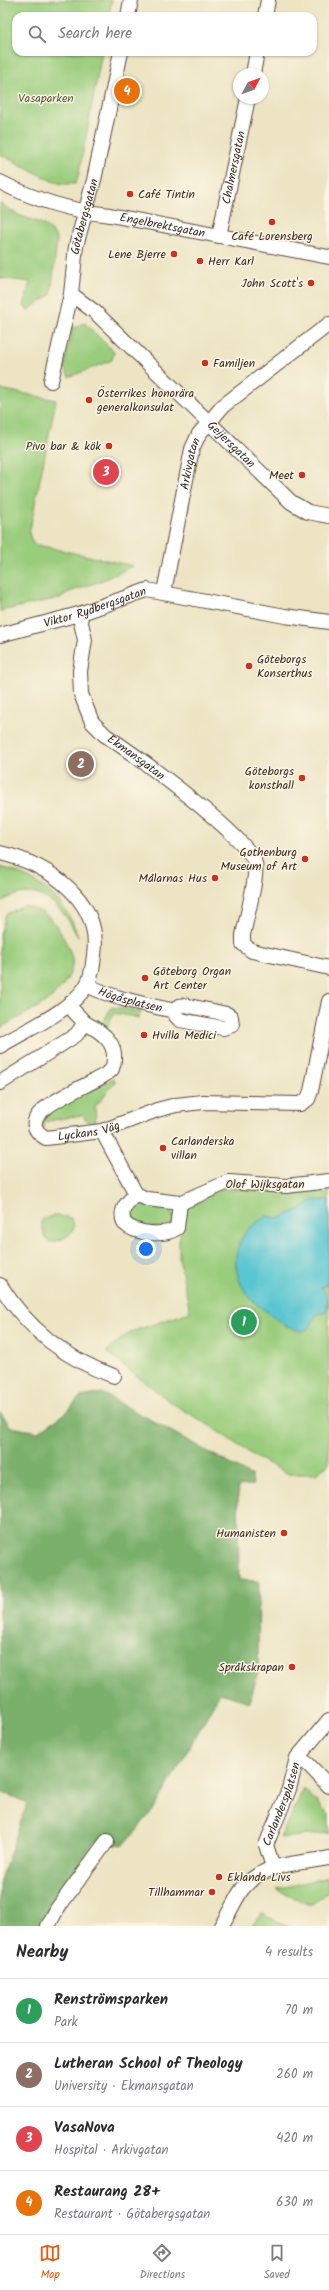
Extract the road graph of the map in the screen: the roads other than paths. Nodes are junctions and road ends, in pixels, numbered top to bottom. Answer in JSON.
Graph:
{"nodes":[{"id":1,"x":131,"y":0,"type":"edge"},
{"id":2,"x":268,"y":0,"type":"edge"},
{"id":3,"x":129,"y":12,"type":"edge"},
{"id":4,"x":266,"y":12,"type":"edge"},
{"id":5,"x":120,"y":56,"type":"edge"},
{"id":6,"x":256,"y":56,"type":"edge"},
{"id":7,"x":254,"y":68,"type":"edge"},
{"id":8,"x":247,"y":104,"type":"edge"},
{"id":9,"x":0,"y":182,"type":"edge"},
{"id":10,"x":83,"y":213,"type":"junction"},
{"id":11,"x":219,"y":236,"type":"junction"},
{"id":12,"x":329,"y":257,"type":"edge"},
{"id":13,"x":71,"y":294,"type":"junction"},
{"id":14,"x":329,"y":324,"type":"edge"},
{"id":15,"x":51,"y":381,"type":"dead end"},
{"id":16,"x":208,"y":421,"type":"junction"},
{"id":17,"x":329,"y":516,"type":"edge"},
{"id":18,"x":164,"y":592,"type":"junction"},
{"id":19,"x":78,"y":614,"type":"junction"},
{"id":20,"x":285,"y":616,"type":"junction"},
{"id":21,"x":329,"y":622,"type":"edge"},
{"id":22,"x":329,"y":630,"type":"edge"},
{"id":23,"x":0,"y":635,"type":"edge"},
{"id":24,"x":0,"y":853,"type":"edge"},
{"id":25,"x":329,"y":968,"type":"edge"},
{"id":26,"x":87,"y":985,"type":"junction"},
{"id":27,"x":329,"y":1001,"type":"edge"},
{"id":28,"x":68,"y":1005,"type":"junction"},
{"id":29,"x":175,"y":1011,"type":"dead end"},
{"id":30,"x":85,"y":1023,"type":"junction"},
{"id":31,"x":0,"y":1046,"type":"edge"},
{"id":32,"x":0,"y":1083,"type":"edge"},
{"id":33,"x":102,"y":1131,"type":"junction"},
{"id":34,"x":329,"y":1181,"type":"edge"},
{"id":35,"x":136,"y":1194,"type":"junction"},
{"id":36,"x":180,"y":1203,"type":"junction"},
{"id":37,"x":0,"y":1285,"type":"edge"},
{"id":38,"x":114,"y":1376,"type":"dead end"},
{"id":39,"x":329,"y":1720,"type":"edge"},
{"id":40,"x":298,"y":1758,"type":"junction"},
{"id":41,"x":329,"y":1786,"type":"edge"},
{"id":42,"x":107,"y":1841,"type":"dead end"},
{"id":43,"x":329,"y":1858,"type":"edge"},
{"id":44,"x":273,"y":1867,"type":"junction"},
{"id":45,"x":48,"y":1926,"type":"edge"},
{"id":46,"x":221,"y":1926,"type":"edge"}],
"edges":[{"from":1,"to":3,"type":"street"},
{"from":2,"to":4,"type":"street"},
{"from":5,"to":10,"type":"street","name":"Götabergsgatan"},
{"from":6,"to":7,"type":"street"},
{"from":8,"to":11,"type":"street","name":"Chalmersgatan"},
{"from":9,"to":10,"type":"street","name":"Engelbrektsgatan"},
{"from":10,"to":11,"type":"street","name":"Engelbrektsgatan"},
{"from":10,"to":13,"type":"street","name":"Götabergsgatan"},
{"from":11,"to":12,"type":"street","name":"Engelbrektsgatan"},
{"from":13,"to":15,"type":"street","name":"Götabergsgatan"},
{"from":13,"to":16,"type":"street","name":"Geijersgatan"},
{"from":14,"to":16,"type":"street","name":"Arkivgatan"},
{"from":16,"to":17,"type":"street","name":"Geijersgatan"},
{"from":16,"to":18,"type":"street","name":"Arkivgatan"},
{"from":18,"to":19,"type":"street","name":"Viktor Rydbergsgatan"},
{"from":18,"to":20,"type":"street","name":"Viktor Rydbergsgatan"},
{"from":19,"to":23,"type":"street","name":"Viktor Rydbergsgatan"},
{"from":19,"to":25,"type":"street","name":"Ekmansgatan"},
{"from":20,"to":21,"type":"street","name":"Viktor Rydbergsgatan"},
{"from":20,"to":22,"type":"street","name":"Viktor Rydbergsgatan"},
{"from":24,"to":26,"type":"street"},
{"from":26,"to":28,"type":"street"},
{"from":26,"to":29,"type":"street","name":"Högåsplatsen"},
{"from":27,"to":33,"type":"street","name":"Lyckans Väg"},
{"from":28,"to":30,"type":"street"},
{"from":28,"to":31,"type":"street"},
{"from":30,"to":32,"type":"street"},
{"from":30,"to":33,"type":"street","name":"Lyckans Väg"},
{"from":33,"to":35,"type":"street"},
{"from":34,"to":36,"type":"street","name":"Olof Wijksgatan"},
{"from":35,"to":36,"type":"street"},
{"from":35,"to":36,"type":"street"},
{"from":37,"to":38,"type":"street"},
{"from":39,"to":40,"type":"street"},
{"from":40,"to":41,"type":"street","name":"Carlandersplatsen"},
{"from":40,"to":44,"type":"street","name":"Carlandersplatsen"},
{"from":42,"to":45,"type":"street"},
{"from":43,"to":44,"type":"street"},
{"from":44,"to":46,"type":"street"}]}
